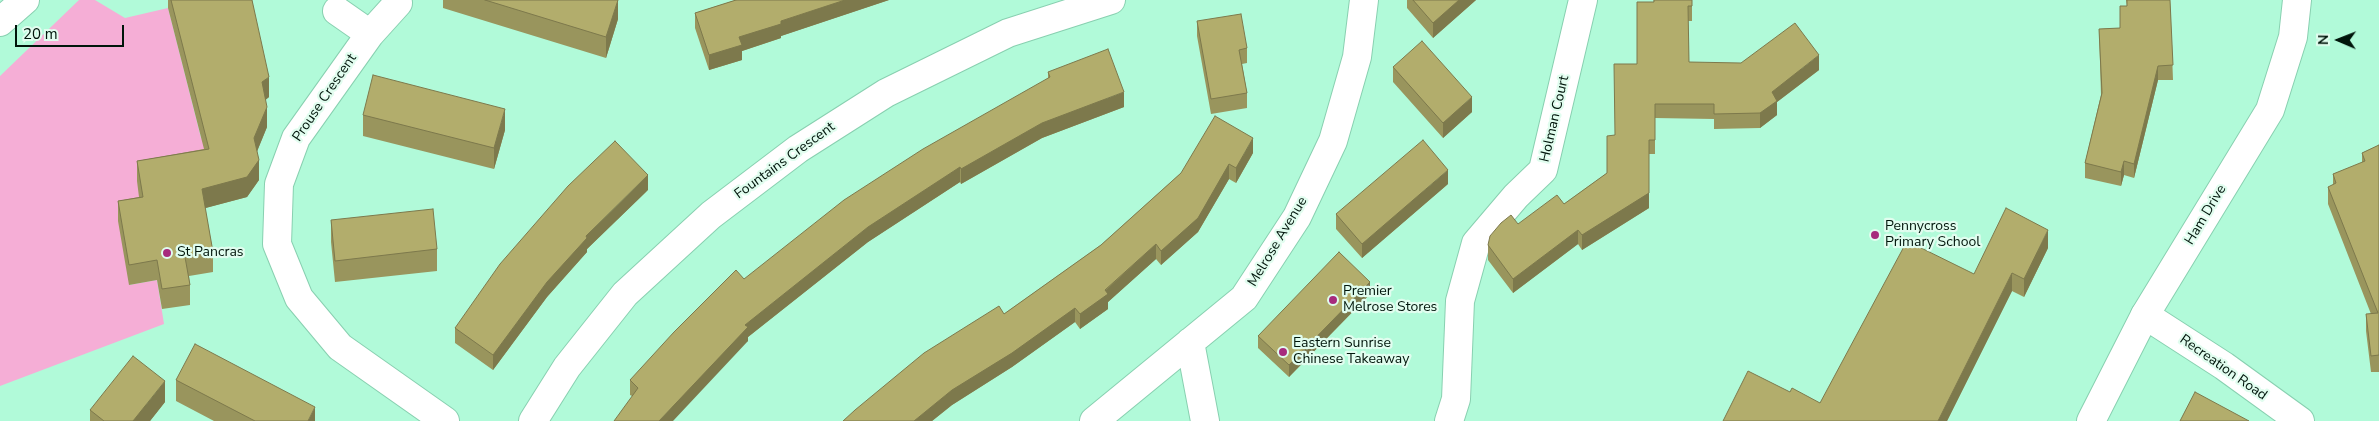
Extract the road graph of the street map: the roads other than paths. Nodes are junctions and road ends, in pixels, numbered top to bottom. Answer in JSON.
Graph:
{"nodes":[{"id":1,"x":25,"y":0,"type":"edge"},
{"id":2,"x":1110,"y":0,"type":"edge"},
{"id":3,"x":1364,"y":0,"type":"edge"},
{"id":4,"x":1583,"y":0,"type":"edge"},
{"id":5,"x":2297,"y":0,"type":"edge"},
{"id":6,"x":398,"y":3,"type":"dead end"},
{"id":7,"x":336,"y":11,"type":"dead end"},
{"id":8,"x":0,"y":22,"type":"edge"},
{"id":9,"x":370,"y":34,"type":"junction"},
{"id":10,"x":2145,"y":316,"type":"junction"},
{"id":11,"x":1190,"y":342,"type":"junction"},
{"id":12,"x":445,"y":421,"type":"edge"},
{"id":13,"x":533,"y":421,"type":"edge"},
{"id":14,"x":1094,"y":421,"type":"edge"},
{"id":15,"x":1205,"y":421,"type":"edge"},
{"id":16,"x":1449,"y":421,"type":"edge"},
{"id":17,"x":2091,"y":421,"type":"edge"},
{"id":18,"x":2300,"y":421,"type":"edge"}],
"edges":[{"from":1,"to":8,"type":"street"},
{"from":2,"to":13,"type":"street","name":"Fountains Crescent"},
{"from":3,"to":11,"type":"street","name":"Melrose Avenue"},
{"from":4,"to":16,"type":"street","name":"Holman Court"},
{"from":5,"to":10,"type":"street","name":"Ham Drive"},
{"from":6,"to":9,"type":"street","name":"Prouse Crescent"},
{"from":7,"to":9,"type":"street"},
{"from":9,"to":12,"type":"street","name":"Prouse Crescent"},
{"from":10,"to":17,"type":"street","name":"Ham Drive"},
{"from":10,"to":18,"type":"street","name":"Recreation Road"},
{"from":11,"to":14,"type":"street","name":"Melrose Avenue"},
{"from":11,"to":15,"type":"street"}]}
